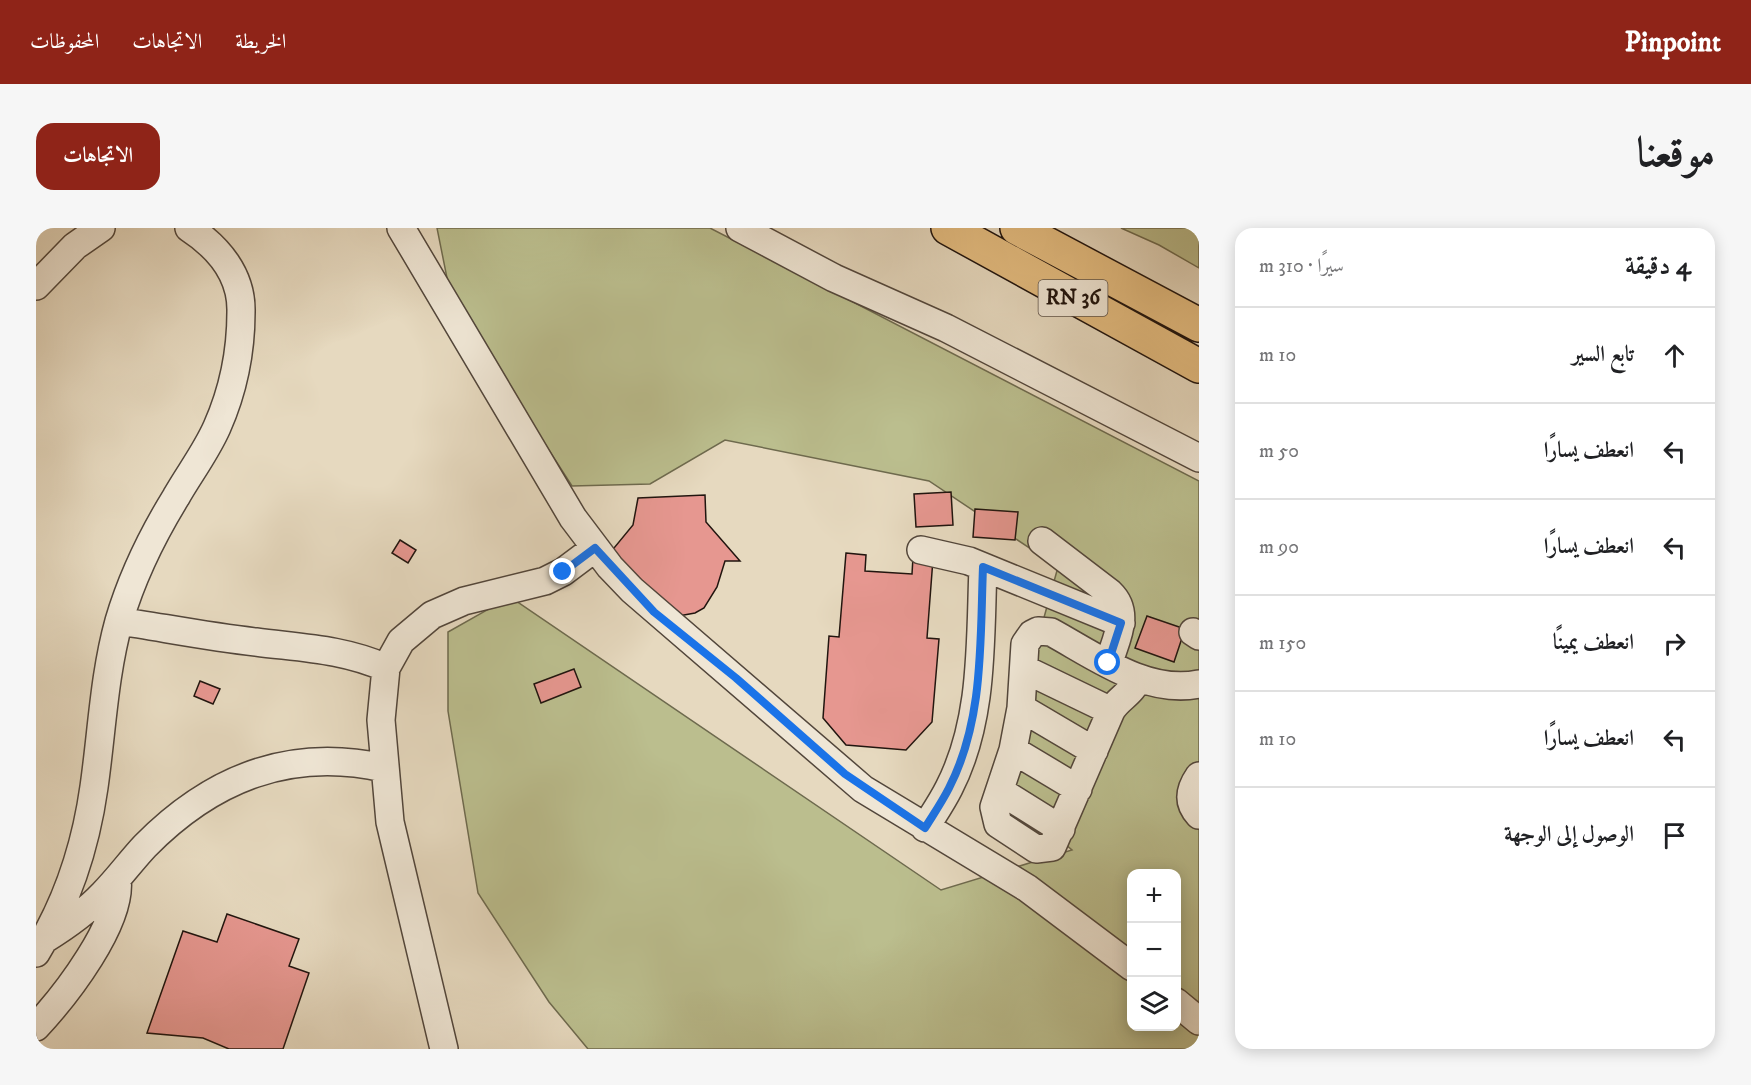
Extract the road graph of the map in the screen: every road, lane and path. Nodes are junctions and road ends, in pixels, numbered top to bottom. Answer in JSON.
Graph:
{"nodes":[{"id":1,"x":101,"y":228,"type":"edge"},
{"id":2,"x":189,"y":228,"type":"edge"},
{"id":3,"x":401,"y":228,"type":"edge"},
{"id":4,"x":740,"y":228,"type":"edge"},
{"id":5,"x":948,"y":228,"type":"edge"},
{"id":6,"x":1017,"y":228,"type":"edge"},
{"id":7,"x":36,"y":286,"type":"edge"},
{"id":8,"x":1199,"y":325,"type":"edge"},
{"id":9,"x":1199,"y":366,"type":"edge"},
{"id":10,"x":1199,"y":458,"type":"edge"},
{"id":11,"x":1042,"y":542,"type":"dead end"},
{"id":12,"x":595,"y":548,"type":"junction"},
{"id":13,"x":921,"y":550,"type":"dead end"},
{"id":14,"x":983,"y":567,"type":"junction"},
{"id":15,"x":119,"y":621,"type":"junction"},
{"id":16,"x":1121,"y":623,"type":"junction"},
{"id":17,"x":1108,"y":663,"type":"junction"},
{"id":18,"x":386,"y":668,"type":"junction"},
{"id":19,"x":1024,"y":669,"type":"junction"},
{"id":20,"x":1137,"y":678,"type":"junction"},
{"id":21,"x":1199,"y":684,"type":"edge"},
{"id":22,"x":1021,"y":708,"type":"junction"},
{"id":23,"x":1111,"y":711,"type":"junction"},
{"id":24,"x":1013,"y":750,"type":"junction"},
{"id":25,"x":1094,"y":751,"type":"junction"},
{"id":26,"x":384,"y":768,"type":"junction"},
{"id":27,"x":1199,"y":776,"type":"edge"},
{"id":28,"x":1078,"y":789,"type":"junction"},
{"id":29,"x":1199,"y":815,"type":"edge"},
{"id":30,"x":925,"y":828,"type":"junction"},
{"id":31,"x":117,"y":879,"type":"junction"},
{"id":32,"x":40,"y":946,"type":"edge"},
{"id":33,"x":1127,"y":964,"type":"edge"},
{"id":34,"x":1181,"y":1006,"type":"edge"},
{"id":35,"x":1199,"y":1021,"type":"edge"},
{"id":36,"x":36,"y":1027,"type":"edge"},
{"id":37,"x":444,"y":1049,"type":"edge"}],
"edges":[{"from":1,"to":7,"type":"lane"},
{"from":2,"to":15,"type":"lane"},
{"from":3,"to":12,"type":"lane"},
{"from":4,"to":10,"type":"lane"},
{"from":5,"to":9,"type":"highway","number":"RN 36"},
{"from":6,"to":8,"type":"highway"},
{"from":11,"to":16,"type":"lane"},
{"from":12,"to":18,"type":"lane"},
{"from":12,"to":30,"type":"lane"},
{"from":13,"to":14,"type":"lane"},
{"from":14,"to":16,"type":"lane"},
{"from":14,"to":30,"type":"lane"},
{"from":15,"to":18,"type":"lane"},
{"from":15,"to":32,"type":"lane"},
{"from":16,"to":17,"type":"lane"},
{"from":17,"to":19,"type":"lane"},
{"from":17,"to":20,"type":"lane"},
{"from":18,"to":26,"type":"lane"},
{"from":19,"to":22,"type":"lane"},
{"from":19,"to":23,"type":"lane"},
{"from":20,"to":21,"type":"lane"},
{"from":20,"to":23,"type":"lane"},
{"from":22,"to":24,"type":"lane"},
{"from":22,"to":25,"type":"lane"},
{"from":23,"to":25,"type":"lane"},
{"from":24,"to":28,"type":"lane"},
{"from":24,"to":28,"type":"lane"},
{"from":25,"to":28,"type":"lane"},
{"from":26,"to":31,"type":"lane"},
{"from":26,"to":37,"type":"lane"},
{"from":27,"to":29,"type":"lane"},
{"from":30,"to":33,"type":"lane"},
{"from":31,"to":32,"type":"lane"},
{"from":31,"to":36,"type":"lane"},
{"from":34,"to":35,"type":"lane"}]}
